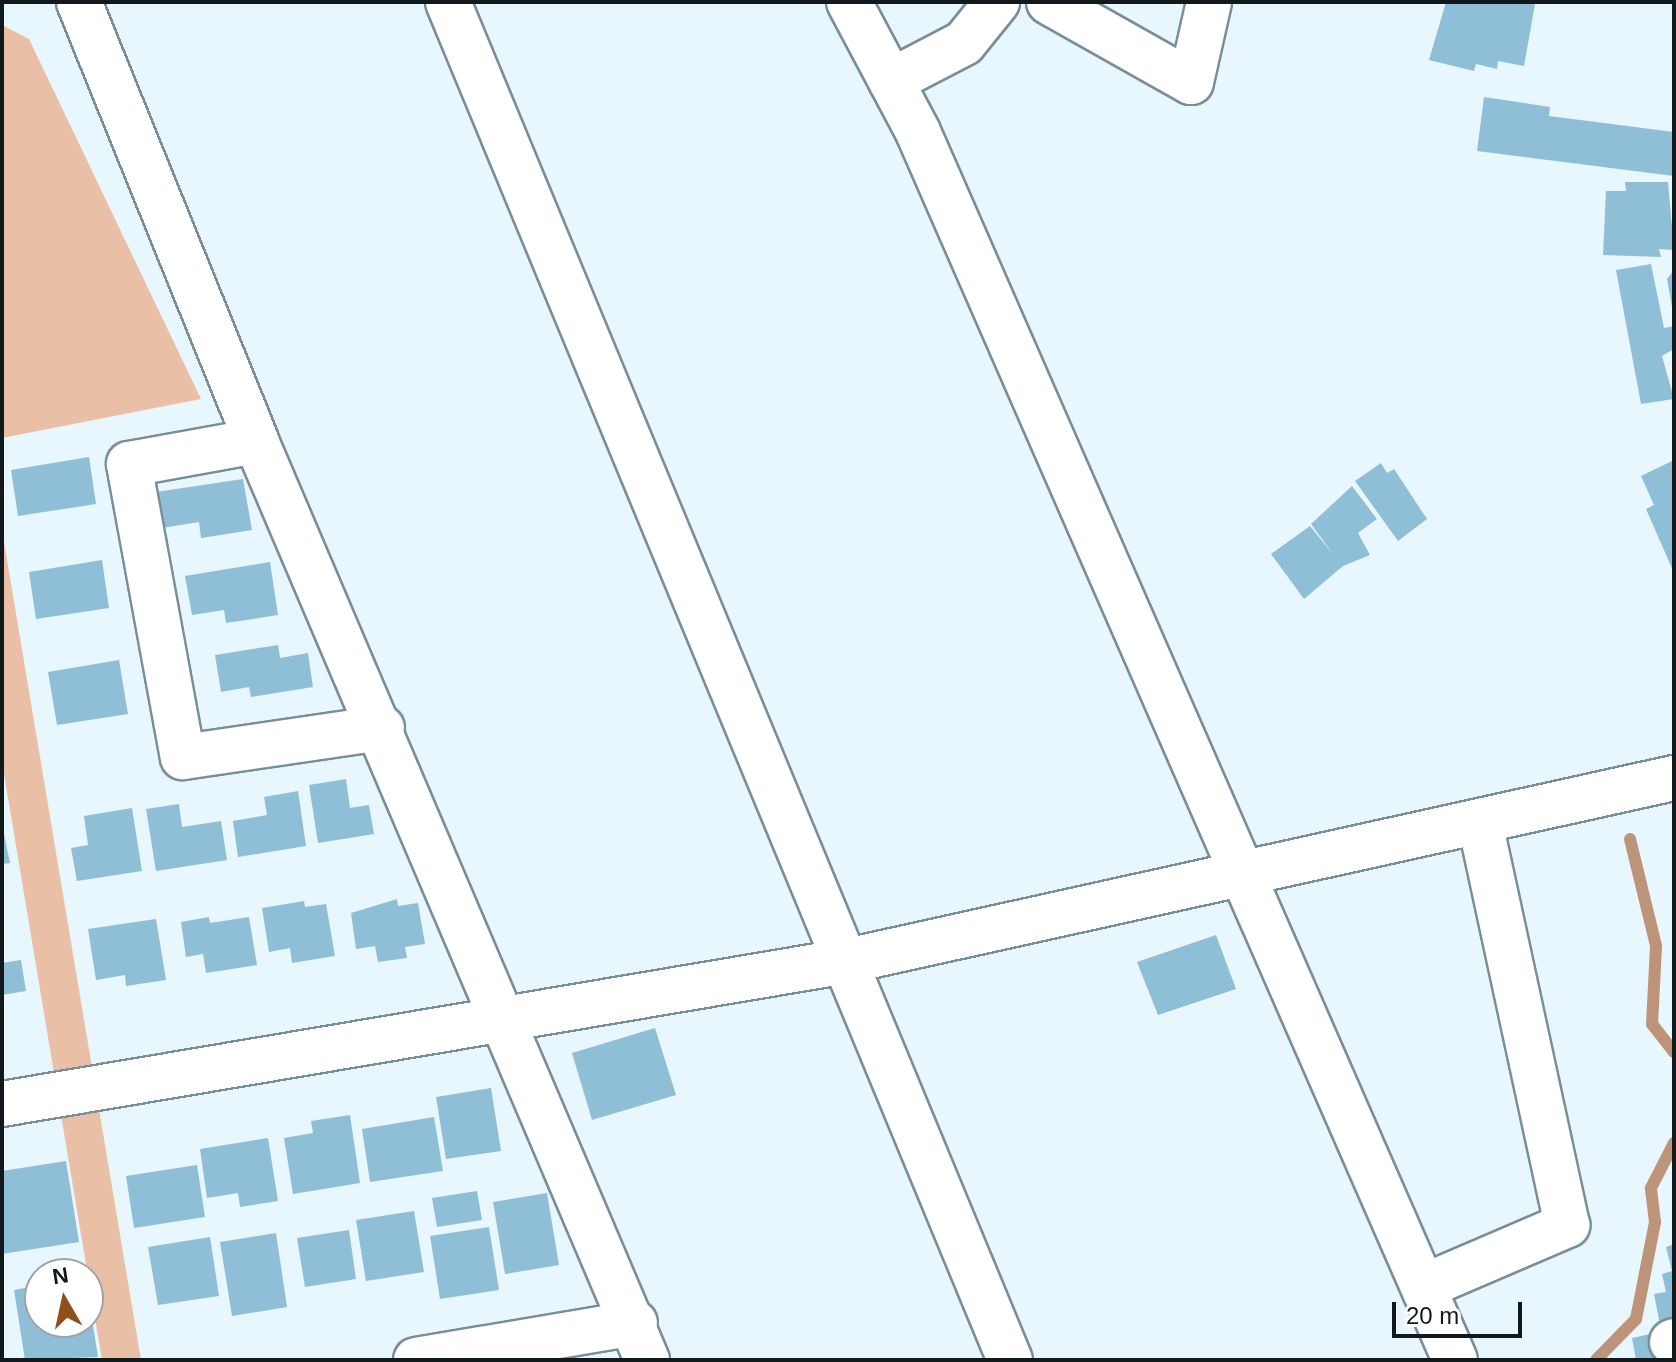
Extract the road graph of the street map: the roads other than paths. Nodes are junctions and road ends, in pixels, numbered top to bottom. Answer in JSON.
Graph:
{"nodes":[{"id":1,"x":448,"y":2,"type":"edge"},
{"id":2,"x":849,"y":2,"type":"edge"},
{"id":3,"x":997,"y":2,"type":"edge"},
{"id":4,"x":1049,"y":2,"type":"edge"},
{"id":5,"x":1209,"y":2,"type":"edge"},
{"id":6,"x":83,"y":3,"type":"edge"},
{"id":7,"x":891,"y":81,"type":"junction"},
{"id":8,"x":256,"y":441,"type":"junction"},
{"id":9,"x":382,"y":728,"type":"junction"},
{"id":10,"x":1674,"y":778,"type":"edge"},
{"id":11,"x":1480,"y":821,"type":"junction"},
{"id":12,"x":1240,"y":875,"type":"junction"},
{"id":13,"x":847,"y":961,"type":"junction"},
{"id":14,"x":505,"y":1023,"type":"junction"},
{"id":15,"x":2,"y":1104,"type":"edge"},
{"id":16,"x":1425,"y":1286,"type":"junction"},
{"id":17,"x":641,"y":1342,"type":"edge"},
{"id":18,"x":416,"y":1360,"type":"edge"},
{"id":19,"x":1010,"y":1360,"type":"edge"},
{"id":20,"x":1455,"y":1360,"type":"edge"}],
"edges":[{"from":1,"to":13,"type":"street"},
{"from":2,"to":7,"type":"street"},
{"from":3,"to":7,"type":"street"},
{"from":4,"to":5,"type":"street"},
{"from":6,"to":8,"type":"street"},
{"from":7,"to":12,"type":"street"},
{"from":8,"to":9,"type":"street"},
{"from":8,"to":9,"type":"street"},
{"from":9,"to":14,"type":"street"},
{"from":10,"to":11,"type":"street"},
{"from":11,"to":12,"type":"street"},
{"from":11,"to":16,"type":"street"},
{"from":12,"to":13,"type":"street"},
{"from":12,"to":16,"type":"street"},
{"from":13,"to":14,"type":"street"},
{"from":13,"to":19,"type":"street"},
{"from":14,"to":15,"type":"street"},
{"from":14,"to":17,"type":"street"},
{"from":16,"to":20,"type":"street"},
{"from":17,"to":18,"type":"street"}]}
